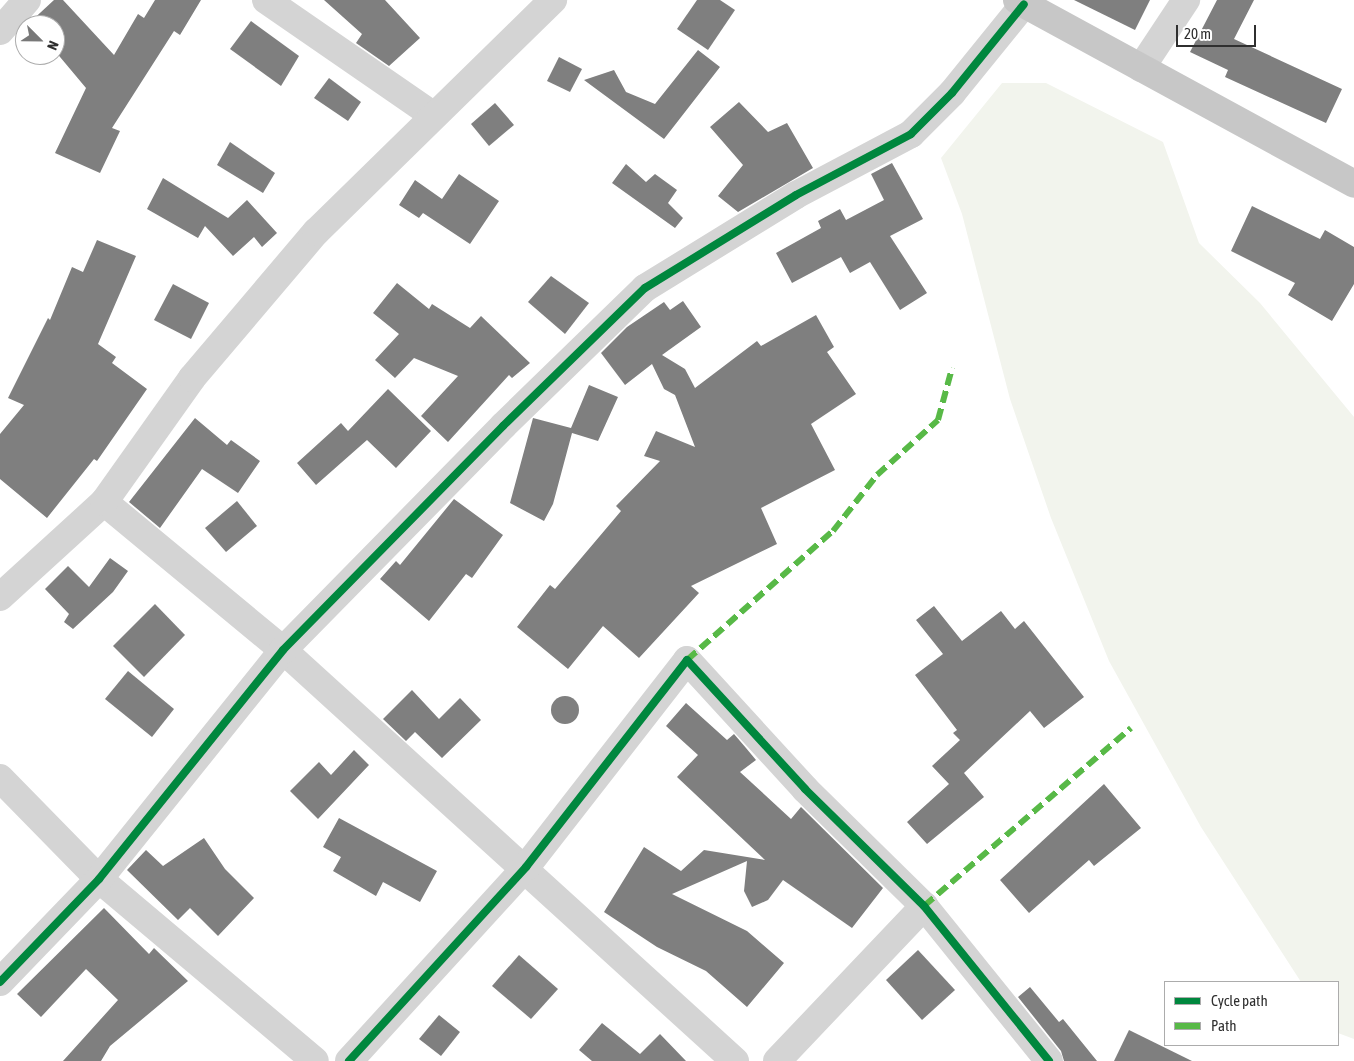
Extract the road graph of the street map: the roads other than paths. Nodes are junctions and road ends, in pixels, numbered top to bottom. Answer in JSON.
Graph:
{"nodes":[{"id":1,"x":27,"y":0,"type":"edge"},
{"id":2,"x":266,"y":0,"type":"edge"},
{"id":3,"x":553,"y":0,"type":"edge"},
{"id":4,"x":1186,"y":0,"type":"edge"},
{"id":5,"x":1020,"y":2,"type":"edge"},
{"id":6,"x":0,"y":31,"type":"edge"},
{"id":7,"x":1141,"y":68,"type":"junction"},
{"id":8,"x":433,"y":115,"type":"junction"},
{"id":9,"x":1354,"y":184,"type":"edge"},
{"id":10,"x":104,"y":502,"type":"junction"},
{"id":11,"x":0,"y":597,"type":"edge"},
{"id":12,"x":283,"y":650,"type":"junction"},
{"id":13,"x":0,"y":778,"type":"edge"},
{"id":14,"x":526,"y":867,"type":"junction"},
{"id":15,"x":99,"y":879,"type":"junction"},
{"id":16,"x":924,"y":906,"type":"junction"},
{"id":17,"x":0,"y":982,"type":"edge"},
{"id":18,"x":315,"y":1061,"type":"edge"},
{"id":19,"x":349,"y":1061,"type":"edge"},
{"id":20,"x":735,"y":1061,"type":"edge"},
{"id":21,"x":777,"y":1061,"type":"edge"},
{"id":22,"x":1049,"y":1061,"type":"edge"}],
"edges":[{"from":1,"to":6,"type":"street"},
{"from":2,"to":8,"type":"street"},
{"from":3,"to":8,"type":"street"},
{"from":4,"to":7,"type":"street"},
{"from":5,"to":7,"type":"main road"},
{"from":5,"to":12,"type":"street"},
{"from":7,"to":9,"type":"main road"},
{"from":8,"to":10,"type":"street"},
{"from":10,"to":11,"type":"street"},
{"from":10,"to":12,"type":"street"},
{"from":12,"to":14,"type":"street"},
{"from":12,"to":15,"type":"street"},
{"from":13,"to":15,"type":"street"},
{"from":14,"to":16,"type":"street"},
{"from":14,"to":19,"type":"street"},
{"from":14,"to":20,"type":"street"},
{"from":15,"to":17,"type":"street"},
{"from":15,"to":18,"type":"street"},
{"from":16,"to":21,"type":"street"},
{"from":16,"to":22,"type":"street"}]}
